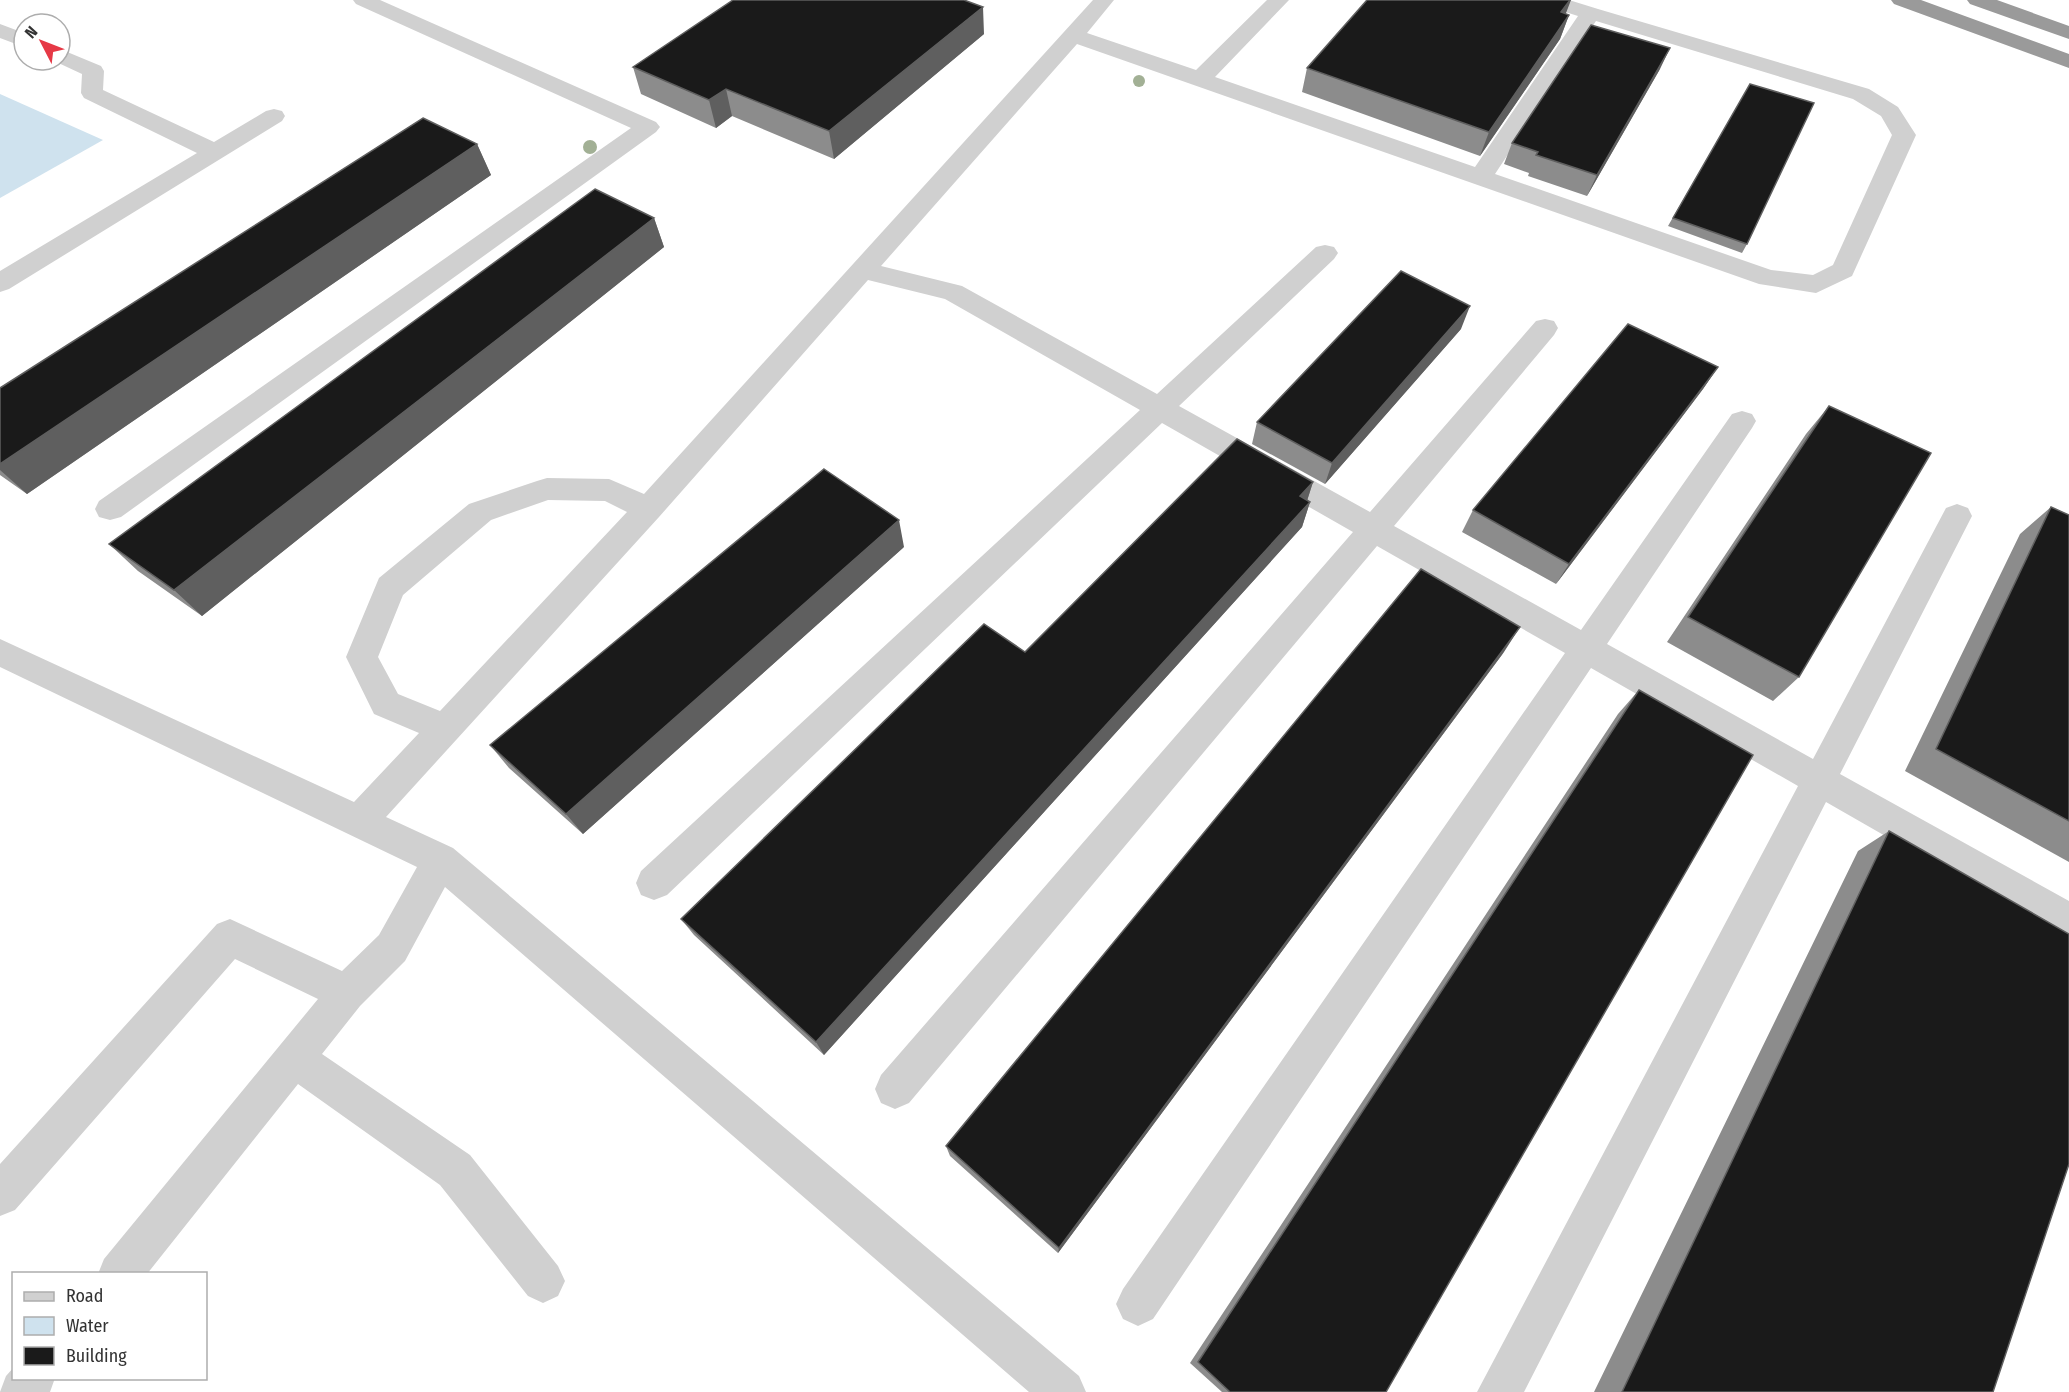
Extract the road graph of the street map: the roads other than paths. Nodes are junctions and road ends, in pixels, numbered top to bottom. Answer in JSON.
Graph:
{"nodes":[{"id":1,"x":363,"y":0,"type":"edge"},
{"id":2,"x":1104,"y":0,"type":"edge"},
{"id":3,"x":1279,"y":0,"type":"edge"},
{"id":4,"x":1547,"y":0,"type":"edge"},
{"id":5,"x":1901,"y":0,"type":"edge"},
{"id":6,"x":1977,"y":0,"type":"edge"},
{"id":7,"x":1591,"y":13,"type":"junction"},
{"id":8,"x":2069,"y":33,"type":"edge"},
{"id":9,"x":1073,"y":35,"type":"junction"},
{"id":10,"x":72,"y":61,"type":"edge"},
{"id":11,"x":2069,"y":61,"type":"edge"},
{"id":12,"x":1199,"y":80,"type":"junction"},
{"id":13,"x":274,"y":116,"type":"dead end"},
{"id":14,"x":215,"y":152,"type":"junction"},
{"id":15,"x":1480,"y":178,"type":"junction"},
{"id":16,"x":1325,"y":254,"type":"dead end"},
{"id":17,"x":863,"y":270,"type":"junction"},
{"id":18,"x":0,"y":283,"type":"edge"},
{"id":19,"x":1545,"y":328,"type":"dead end"},
{"id":20,"x":1160,"y":408,"type":"junction"},
{"id":21,"x":1742,"y":421,"type":"dead end"},
{"id":22,"x":110,"y":509,"type":"dead end"},
{"id":23,"x":648,"y":509,"type":"junction"},
{"id":24,"x":1957,"y":516,"type":"dead end"},
{"id":25,"x":1373,"y":529,"type":"junction"},
{"id":26,"x":1587,"y":648,"type":"junction"},
{"id":27,"x":0,"y":652,"type":"edge"},
{"id":28,"x":444,"y":729,"type":"junction"},
{"id":29,"x":1819,"y":780,"type":"junction"},
{"id":30,"x":359,"y":821,"type":"junction"},
{"id":31,"x":440,"y":860,"type":"junction"},
{"id":32,"x":654,"y":883,"type":"dead end"},
{"id":33,"x":2069,"y":921,"type":"edge"},
{"id":34,"x":347,"y":993,"type":"junction"},
{"id":35,"x":294,"y":1058,"type":"junction"},
{"id":36,"x":895,"y":1089,"type":"dead end"},
{"id":37,"x":0,"y":1195,"type":"edge"},
{"id":38,"x":121,"y":1272,"type":"edge"},
{"id":39,"x":543,"y":1281,"type":"dead end"},
{"id":40,"x":1138,"y":1304,"type":"dead end"},
{"id":41,"x":31,"y":1380,"type":"edge"},
{"id":42,"x":22,"y":1392,"type":"edge"},
{"id":43,"x":1063,"y":1392,"type":"edge"},
{"id":44,"x":1500,"y":1392,"type":"edge"}],
"edges":[{"from":1,"to":22,"type":"lane"},
{"from":2,"to":9,"type":"lane"},
{"from":3,"to":12,"type":"lane"},
{"from":4,"to":7,"type":"lane"},
{"from":5,"to":11,"type":"highway"},
{"from":6,"to":8,"type":"highway"},
{"from":7,"to":15,"type":"lane"},
{"from":7,"to":15,"type":"lane"},
{"from":9,"to":12,"type":"lane"},
{"from":9,"to":17,"type":"lane"},
{"from":10,"to":14,"type":"lane"},
{"from":12,"to":15,"type":"lane"},
{"from":13,"to":14,"type":"lane"},
{"from":14,"to":18,"type":"lane"},
{"from":16,"to":20,"type":"lane"},
{"from":17,"to":20,"type":"lane"},
{"from":17,"to":23,"type":"lane"},
{"from":19,"to":25,"type":"lane"},
{"from":20,"to":25,"type":"lane"},
{"from":20,"to":32,"type":"lane"},
{"from":21,"to":26,"type":"lane"},
{"from":23,"to":28,"type":"lane"},
{"from":23,"to":28,"type":"lane"},
{"from":24,"to":29,"type":"lane"},
{"from":25,"to":26,"type":"lane"},
{"from":25,"to":36,"type":"lane"},
{"from":26,"to":29,"type":"lane"},
{"from":26,"to":40,"type":"lane"},
{"from":27,"to":30,"type":"lane"},
{"from":28,"to":30,"type":"lane"},
{"from":29,"to":33,"type":"lane"},
{"from":29,"to":44,"type":"lane"},
{"from":30,"to":31,"type":"lane"},
{"from":31,"to":34,"type":"lane"},
{"from":31,"to":43,"type":"lane"},
{"from":34,"to":35,"type":"lane"},
{"from":34,"to":37,"type":"lane"},
{"from":35,"to":38,"type":"lane"},
{"from":35,"to":39,"type":"lane"},
{"from":41,"to":42,"type":"lane"}]}
